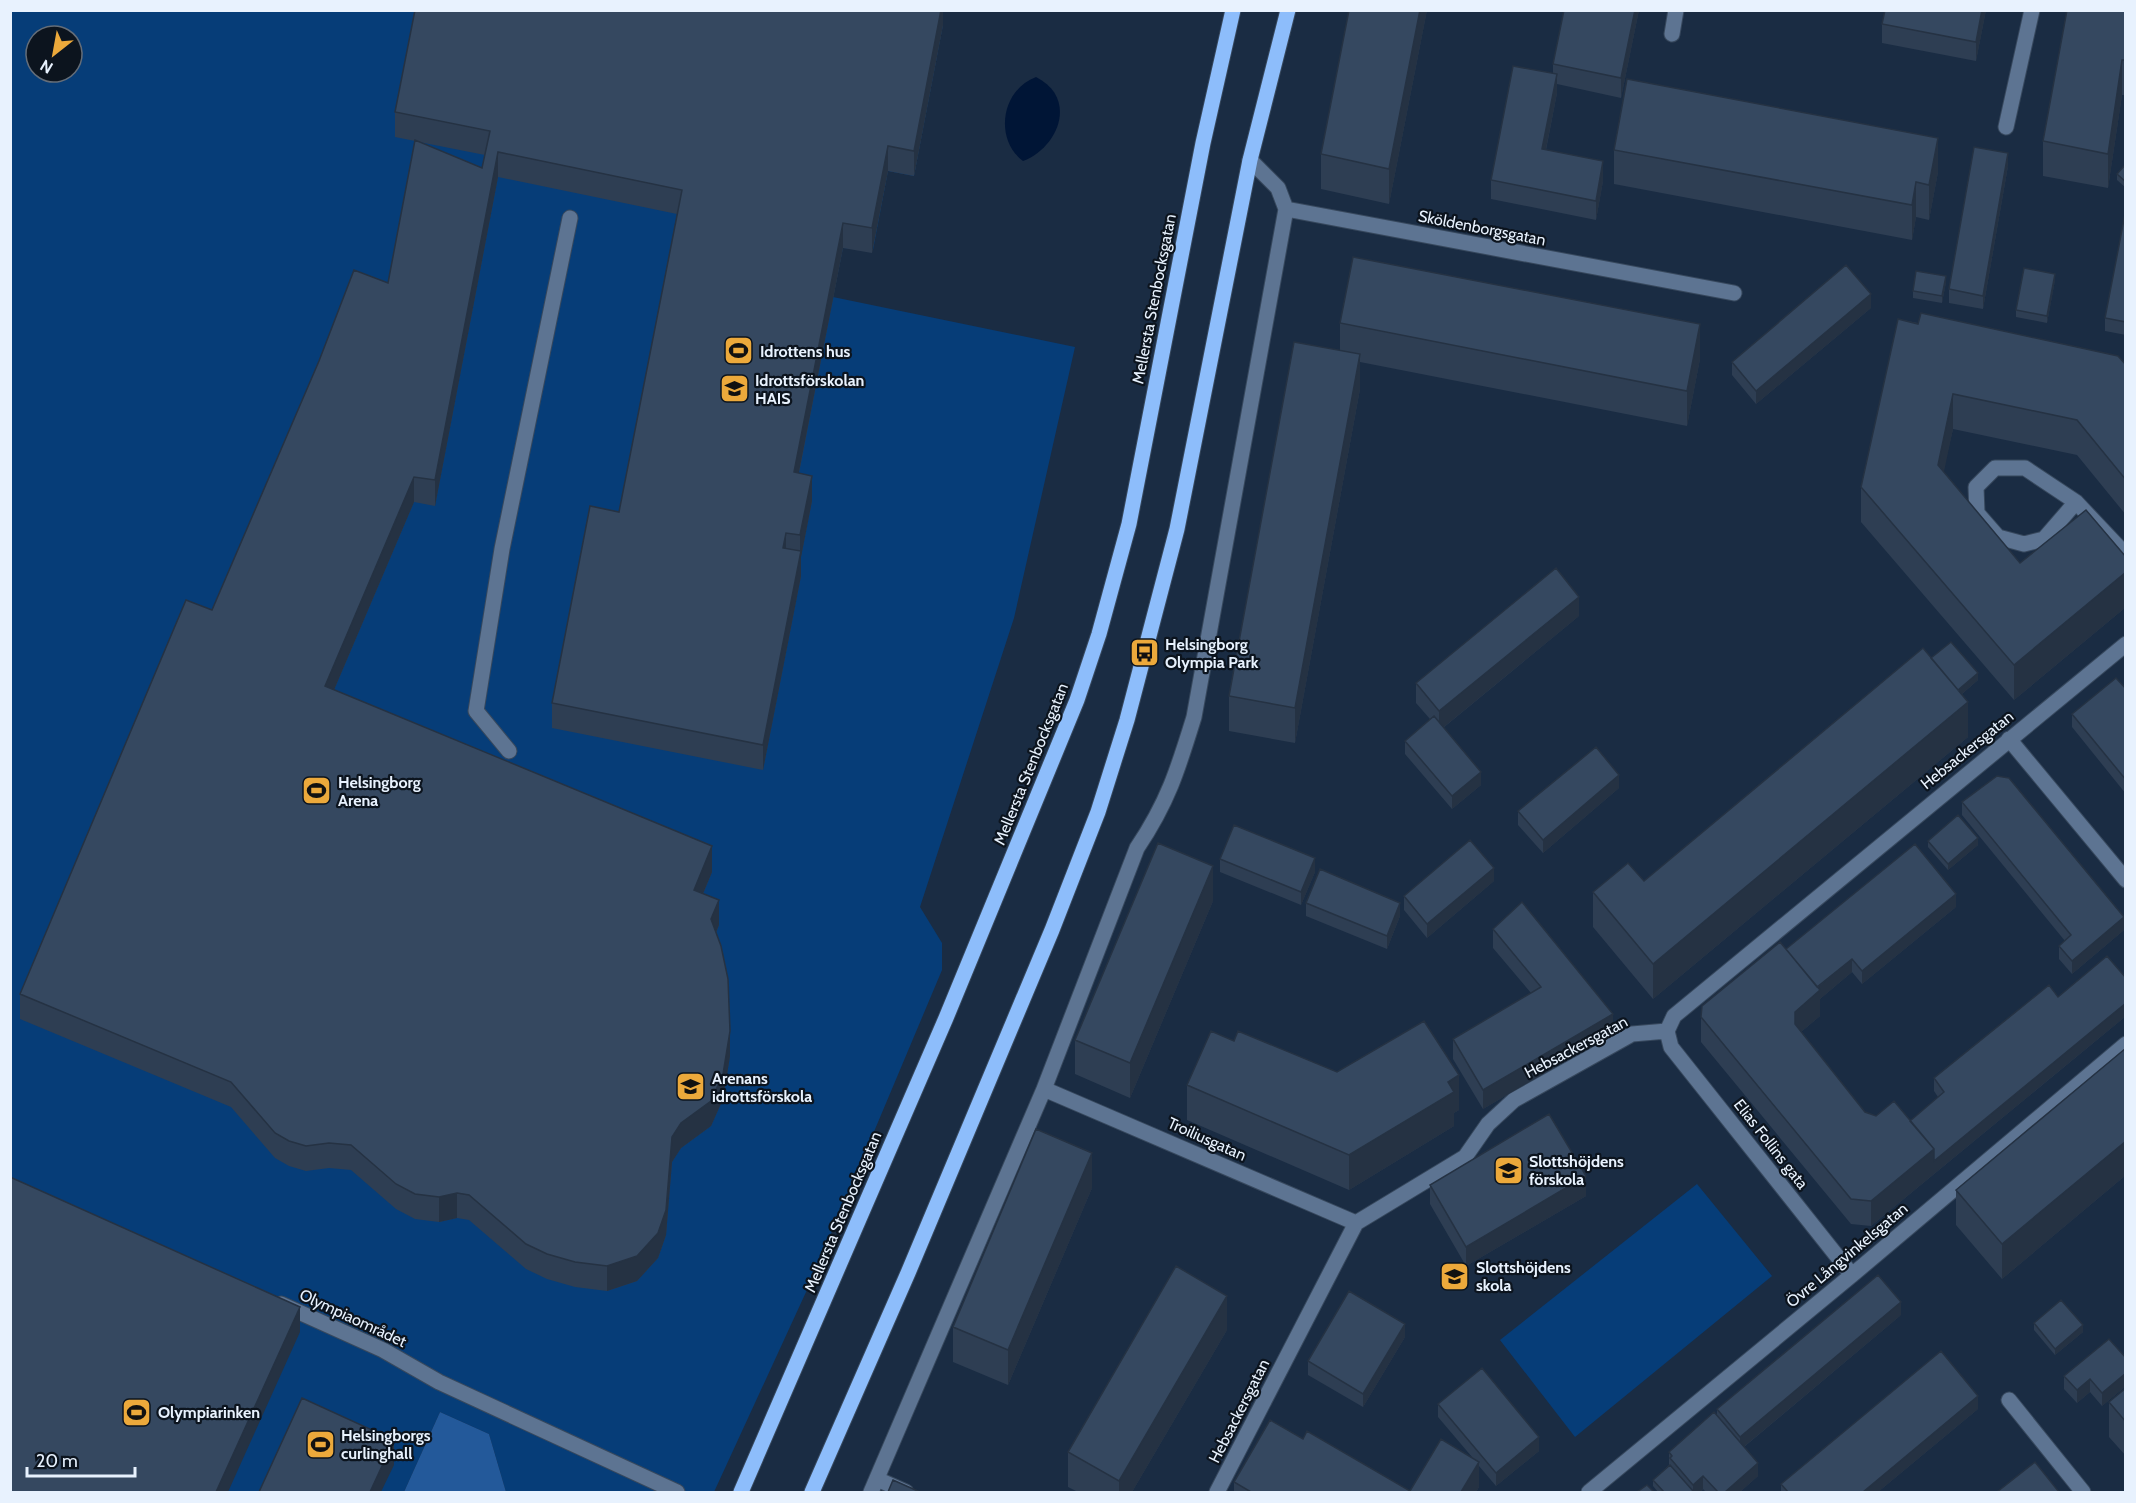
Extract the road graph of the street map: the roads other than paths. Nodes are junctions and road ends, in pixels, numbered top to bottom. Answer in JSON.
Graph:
{"nodes":[{"id":1,"x":1233,"y":10,"type":"edge"},
{"id":2,"x":1288,"y":10,"type":"edge"},
{"id":3,"x":1676,"y":10,"type":"edge"},
{"id":4,"x":2032,"y":10,"type":"edge"},
{"id":5,"x":1671,"y":34,"type":"dead end"},
{"id":6,"x":2006,"y":127,"type":"dead end"},
{"id":7,"x":1250,"y":160,"type":"junction"},
{"id":8,"x":1286,"y":209,"type":"junction"},
{"id":9,"x":570,"y":218,"type":"dead end"},
{"id":10,"x":1734,"y":294,"type":"dead end"},
{"id":11,"x":2076,"y":502,"type":"junction"},
{"id":12,"x":2126,"y":555,"type":"edge"},
{"id":13,"x":2126,"y":644,"type":"edge"},
{"id":14,"x":2008,"y":739,"type":"junction"},
{"id":15,"x":509,"y":751,"type":"dead end"},
{"id":16,"x":2126,"y":880,"type":"edge"},
{"id":17,"x":1667,"y":1032,"type":"junction"},
{"id":18,"x":2126,"y":1044,"type":"edge"},
{"id":19,"x":1044,"y":1089,"type":"junction"},
{"id":20,"x":1356,"y":1223,"type":"junction"},
{"id":21,"x":1852,"y":1275,"type":"junction"},
{"id":22,"x":271,"y":1299,"type":"edge"},
{"id":23,"x":2009,"y":1400,"type":"dead end"},
{"id":24,"x":874,"y":1486,"type":"edge"},
{"id":25,"x":677,"y":1492,"type":"edge"},
{"id":26,"x":741,"y":1492,"type":"edge"},
{"id":27,"x":812,"y":1492,"type":"edge"},
{"id":28,"x":906,"y":1492,"type":"edge"},
{"id":29,"x":1217,"y":1492,"type":"edge"},
{"id":30,"x":1588,"y":1492,"type":"edge"},
{"id":31,"x":2083,"y":1492,"type":"edge"}],
"edges":[{"from":1,"to":26,"type":"main road","name":"Mellersta Stenbocksgatan"},
{"from":2,"to":7,"type":"main road"},
{"from":3,"to":5,"type":"street"},
{"from":4,"to":6,"type":"street"},
{"from":7,"to":8,"type":"street"},
{"from":7,"to":27,"type":"main road"},
{"from":8,"to":10,"type":"street","name":"Sköldenborgsgatan"},
{"from":8,"to":19,"type":"street"},
{"from":9,"to":15,"type":"street"},
{"from":11,"to":11,"type":"street"},
{"from":11,"to":12,"type":"street"},
{"from":13,"to":14,"type":"street","name":"Hebsackersgatan"},
{"from":14,"to":16,"type":"street"},
{"from":14,"to":17,"type":"street","name":"Hebsackersgatan"},
{"from":17,"to":20,"type":"street","name":"Hebsackersgatan"},
{"from":17,"to":21,"type":"street","name":"Elias Follins gata"},
{"from":18,"to":21,"type":"street","name":"Övre Långvinkelsgatan"},
{"from":19,"to":20,"type":"street","name":"Troiliusgatan"},
{"from":19,"to":24,"type":"street"},
{"from":20,"to":29,"type":"street","name":"Hebsackersgatan"},
{"from":21,"to":30,"type":"street","name":"Övre Långvinkelsgatan"},
{"from":22,"to":25,"type":"street","name":"Olympiaområdet"},
{"from":23,"to":31,"type":"street"},
{"from":24,"to":28,"type":"street"}]}
